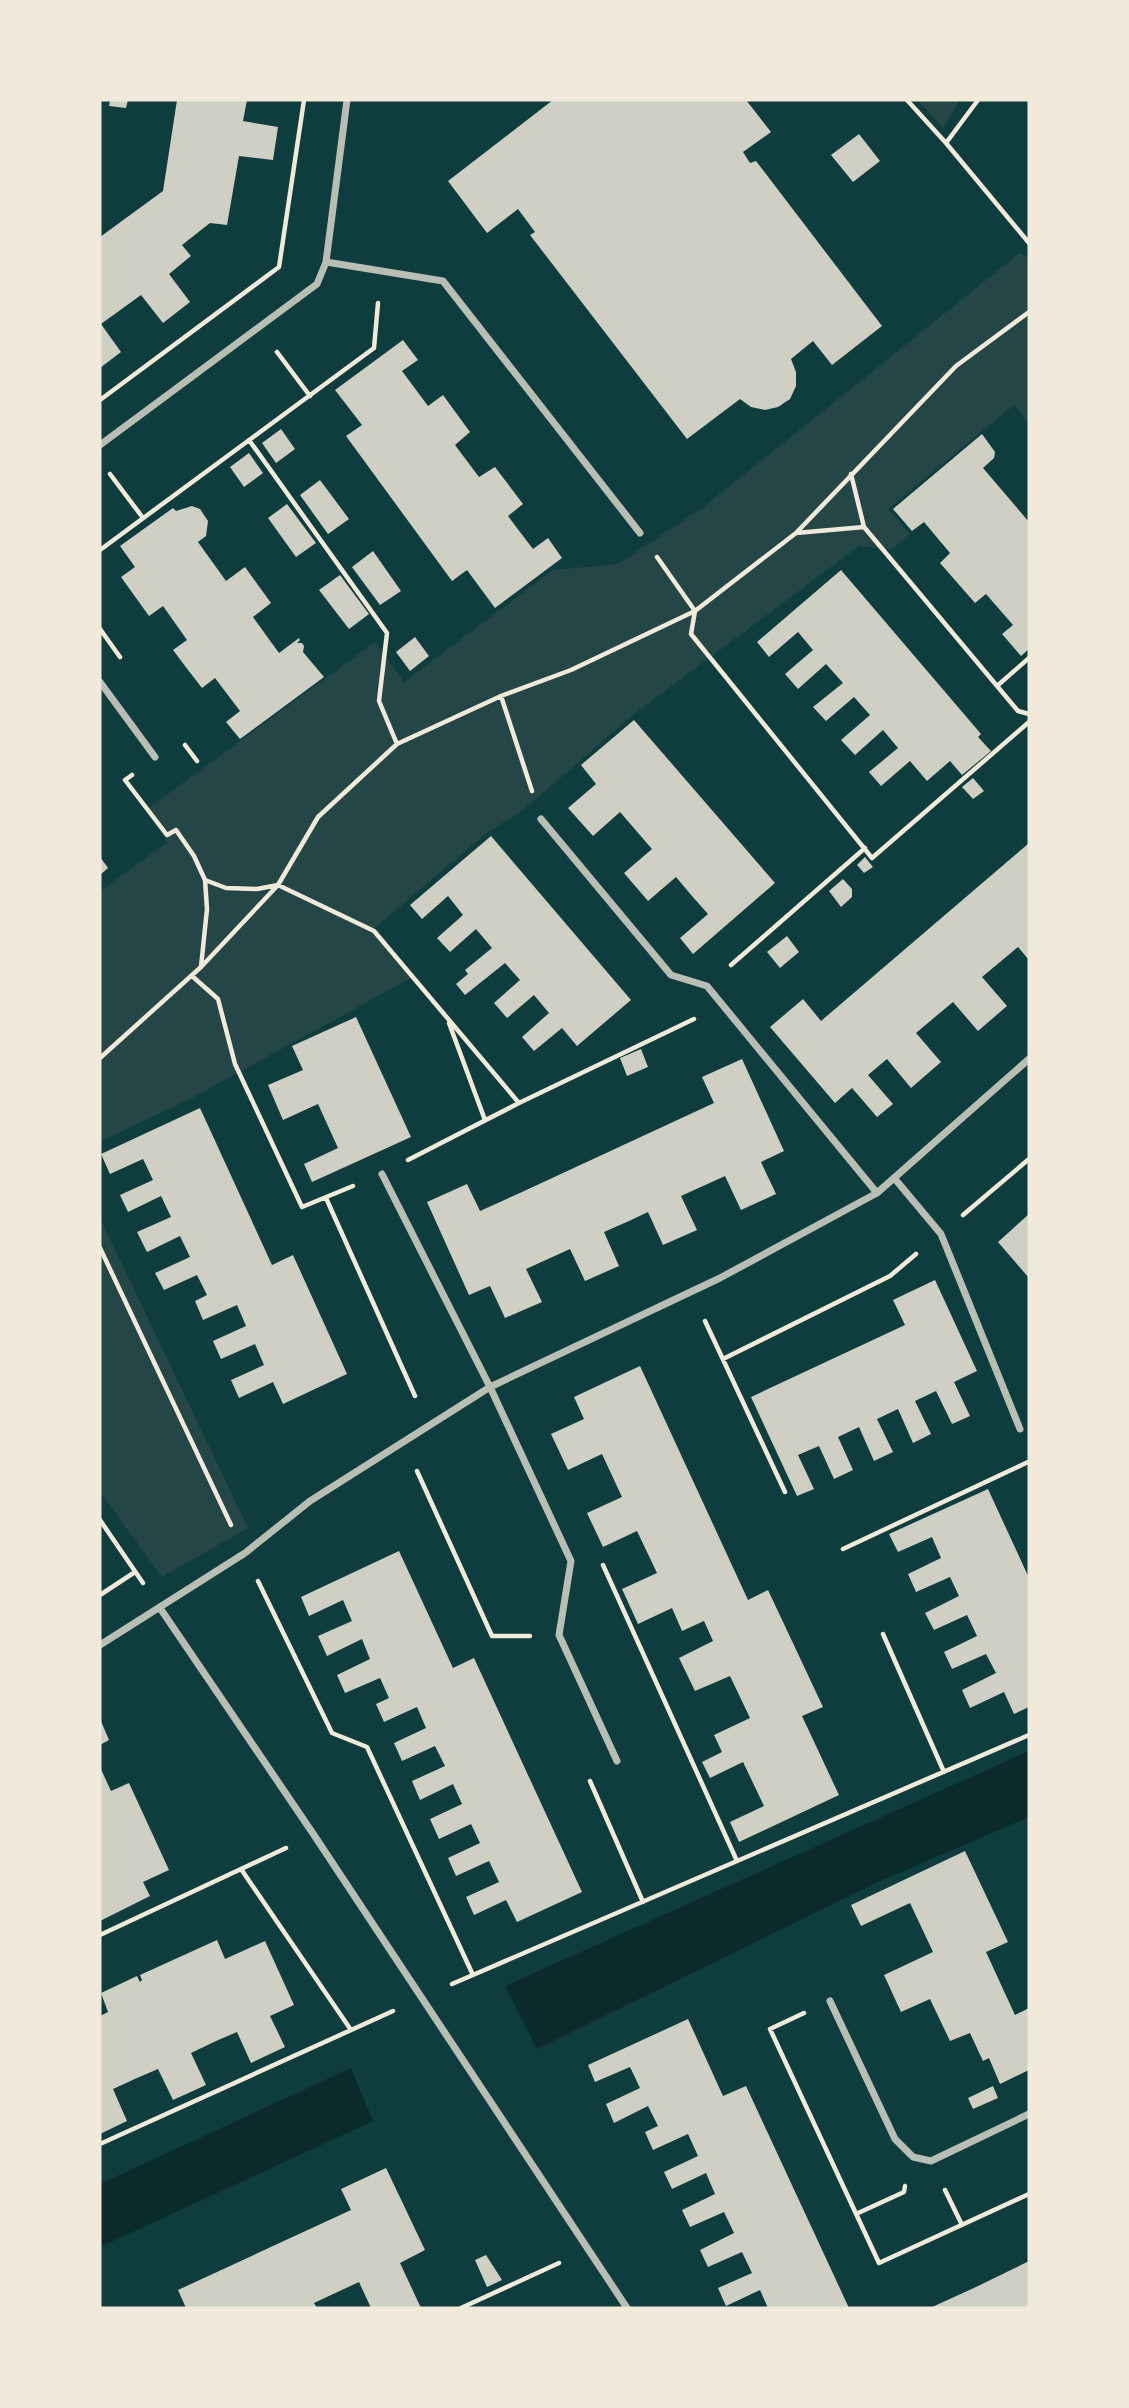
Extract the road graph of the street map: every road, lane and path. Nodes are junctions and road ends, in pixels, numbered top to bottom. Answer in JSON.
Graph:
{"nodes":[{"id":1,"x":304,"y":100,"type":"edge"},
{"id":2,"x":347,"y":100,"type":"edge"},
{"id":3,"x":907,"y":100,"type":"edge"},
{"id":4,"x":978,"y":100,"type":"edge"},
{"id":5,"x":946,"y":143,"type":"junction"},
{"id":6,"x":1029,"y":243,"type":"edge"},
{"id":7,"x":326,"y":262,"type":"junction"},
{"id":8,"x":382,"y":271,"type":"junction"},
{"id":9,"x":1029,"y":312,"type":"edge"},
{"id":10,"x":100,"y":400,"type":"edge"},
{"id":11,"x":249,"y":440,"type":"junction"},
{"id":12,"x":100,"y":444,"type":"edge"},
{"id":13,"x":107,"y":471,"type":"dead end"},
{"id":14,"x":851,"y":473,"type":"junction"},
{"id":15,"x":143,"y":518,"type":"junction"},
{"id":16,"x":864,"y":527,"type":"junction"},
{"id":17,"x":640,"y":533,"type":"joint"},
{"id":18,"x":796,"y":533,"type":"junction"},
{"id":19,"x":100,"y":550,"type":"edge"},
{"id":20,"x":695,"y":611,"type":"junction"},
{"id":21,"x":1029,"y":658,"type":"edge"},
{"id":22,"x":100,"y":682,"type":"edge"},
{"id":23,"x":997,"y":686,"type":"junction"},
{"id":24,"x":501,"y":696,"type":"junction"},
{"id":25,"x":1029,"y":713,"type":"edge"},
{"id":26,"x":1029,"y":722,"type":"edge"},
{"id":27,"x":397,"y":744,"type":"junction"},
{"id":28,"x":155,"y":757,"type":"joint"},
{"id":29,"x":541,"y":819,"type":"joint"},
{"id":30,"x":865,"y":848,"type":"junction"},
{"id":31,"x":205,"y":880,"type":"junction"},
{"id":32,"x":278,"y":885,"type":"junction"},
{"id":33,"x":201,"y":967,"type":"junction"},
{"id":34,"x":192,"y":976,"type":"junction"},
{"id":35,"x":707,"y":986,"type":"junction"},
{"id":36,"x":722,"y":1005,"type":"junction"},
{"id":37,"x":448,"y":1019,"type":"junction"},
{"id":38,"x":100,"y":1058,"type":"edge"},
{"id":39,"x":1029,"y":1059,"type":"edge"},
{"id":40,"x":519,"y":1103,"type":"junction"},
{"id":41,"x":485,"y":1121,"type":"junction"},
{"id":42,"x":1029,"y":1158,"type":"edge"},
{"id":43,"x":382,"y":1174,"type":"junction"},
{"id":44,"x":895,"y":1179,"type":"junction"},
{"id":45,"x":877,"y":1193,"type":"junction"},
{"id":46,"x":326,"y":1198,"type":"junction"},
{"id":47,"x":941,"y":1234,"type":"junction"},
{"id":48,"x":100,"y":1248,"type":"edge"},
{"id":49,"x":691,"y":1292,"type":"junction"},
{"id":50,"x":723,"y":1359,"type":"junction"},
{"id":51,"x":489,"y":1388,"type":"junction"},
{"id":52,"x":428,"y":1426,"type":"junction"},
{"id":53,"x":1020,"y":1429,"type":"dead end"},
{"id":54,"x":403,"y":1442,"type":"junction"},
{"id":55,"x":1029,"y":1462,"type":"edge"},
{"id":56,"x":785,"y":1492,"type":"dead end"},
{"id":57,"x":100,"y":1520,"type":"edge"},
{"id":58,"x":844,"y":1549,"type":"dead end"},
{"id":59,"x":244,"y":1553,"type":"junction"},
{"id":60,"x":598,"y":1555,"type":"dead end"},
{"id":61,"x":135,"y":1572,"type":"junction"},
{"id":62,"x":100,"y":1595,"type":"edge"},
{"id":63,"x":160,"y":1608,"type":"junction"},
{"id":64,"x":883,"y":1634,"type":"dead end"},
{"id":65,"x":559,"y":1635,"type":"junction"},
{"id":66,"x":100,"y":1646,"type":"edge"},
{"id":67,"x":1029,"y":1735,"type":"edge"},
{"id":68,"x":617,"y":1761,"type":"joint"},
{"id":69,"x":944,"y":1772,"type":"junction"},
{"id":70,"x":314,"y":1835,"type":"junction"},
{"id":71,"x":737,"y":1861,"type":"junction"},
{"id":72,"x":241,"y":1869,"type":"junction"},
{"id":73,"x":643,"y":1902,"type":"junction"},
{"id":74,"x":100,"y":1936,"type":"edge"},
{"id":75,"x":473,"y":1975,"type":"junction"},
{"id":76,"x":422,"y":1997,"type":"junction"},
{"id":77,"x":830,"y":2001,"type":"dead end"},
{"id":78,"x":351,"y":2030,"type":"junction"},
{"id":79,"x":1029,"y":2115,"type":"edge"},
{"id":80,"x":100,"y":2144,"type":"edge"},
{"id":81,"x":913,"y":2157,"type":"junction"},
{"id":82,"x":931,"y":2161,"type":"junction"},
{"id":83,"x":856,"y":2214,"type":"dead end"},
{"id":84,"x":962,"y":2225,"type":"dead end"},
{"id":85,"x":588,"y":2250,"type":"junction"},
{"id":86,"x":461,"y":2308,"type":"edge"},
{"id":87,"x":627,"y":2308,"type":"edge"}],
"edges":[{"from":1,"to":10,"type":"path"},
{"from":2,"to":7,"type":"street"},
{"from":3,"to":5,"type":"path"},
{"from":4,"to":5,"type":"path"},
{"from":5,"to":6,"type":"path"},
{"from":7,"to":8,"type":"street"},
{"from":7,"to":12,"type":"street"},
{"from":8,"to":11,"type":"path"},
{"from":8,"to":17,"type":"street"},
{"from":9,"to":14,"type":"path"},
{"from":11,"to":15,"type":"path"},
{"from":11,"to":27,"type":"path"},
{"from":13,"to":15,"type":"path"},
{"from":14,"to":16,"type":"path"},
{"from":14,"to":18,"type":"path"},
{"from":15,"to":19,"type":"path"},
{"from":16,"to":18,"type":"path"},
{"from":16,"to":23,"type":"path"},
{"from":17,"to":20,"type":"path"},
{"from":18,"to":20,"type":"path"},
{"from":20,"to":24,"type":"path"},
{"from":20,"to":30,"type":"path"},
{"from":21,"to":23,"type":"path"},
{"from":22,"to":28,"type":"street"},
{"from":23,"to":25,"type":"path"},
{"from":24,"to":27,"type":"path"},
{"from":24,"to":29,"type":"path"},
{"from":26,"to":30,"type":"path"},
{"from":27,"to":32,"type":"path"},
{"from":28,"to":31,"type":"path"},
{"from":29,"to":35,"type":"street"},
{"from":30,"to":35,"type":"path"},
{"from":31,"to":32,"type":"path"},
{"from":31,"to":33,"type":"path"},
{"from":32,"to":33,"type":"path"},
{"from":32,"to":37,"type":"path"},
{"from":33,"to":34,"type":"path"},
{"from":34,"to":38,"type":"path"},
{"from":34,"to":46,"type":"path"},
{"from":35,"to":36,"type":"street"},
{"from":36,"to":40,"type":"path"},
{"from":36,"to":45,"type":"street"},
{"from":37,"to":40,"type":"path"},
{"from":37,"to":41,"type":"path"},
{"from":39,"to":44,"type":"street"},
{"from":40,"to":41,"type":"path"},
{"from":41,"to":43,"type":"path"},
{"from":42,"to":47,"type":"path"},
{"from":43,"to":46,"type":"path"},
{"from":43,"to":51,"type":"street"},
{"from":44,"to":45,"type":"street"},
{"from":44,"to":47,"type":"street"},
{"from":45,"to":49,"type":"street"},
{"from":46,"to":52,"type":"path"},
{"from":47,"to":50,"type":"path"},
{"from":47,"to":53,"type":"street"},
{"from":48,"to":59,"type":"path"},
{"from":49,"to":50,"type":"path"},
{"from":49,"to":51,"type":"street"},
{"from":50,"to":56,"type":"path"},
{"from":51,"to":52,"type":"street"},
{"from":51,"to":65,"type":"street"},
{"from":52,"to":54,"type":"street"},
{"from":54,"to":59,"type":"street"},
{"from":54,"to":65,"type":"path"},
{"from":55,"to":58,"type":"path"},
{"from":57,"to":61,"type":"path"},
{"from":59,"to":63,"type":"street"},
{"from":59,"to":75,"type":"path"},
{"from":60,"to":71,"type":"path"},
{"from":61,"to":62,"type":"path"},
{"from":61,"to":63,"type":"path"},
{"from":63,"to":66,"type":"street"},
{"from":63,"to":70,"type":"street"},
{"from":64,"to":69,"type":"path"},
{"from":65,"to":68,"type":"street"},
{"from":67,"to":69,"type":"path"},
{"from":68,"to":73,"type":"path"},
{"from":69,"to":71,"type":"path"},
{"from":70,"to":72,"type":"path"},
{"from":70,"to":76,"type":"street"},
{"from":71,"to":73,"type":"path"},
{"from":72,"to":74,"type":"path"},
{"from":72,"to":78,"type":"path"},
{"from":73,"to":75,"type":"path"},
{"from":75,"to":76,"type":"path"},
{"from":76,"to":78,"type":"path"},
{"from":76,"to":85,"type":"street"},
{"from":77,"to":81,"type":"street"},
{"from":78,"to":80,"type":"path"},
{"from":79,"to":82,"type":"street"},
{"from":81,"to":82,"type":"street"},
{"from":81,"to":83,"type":"path"},
{"from":82,"to":84,"type":"path"},
{"from":85,"to":86,"type":"path"},
{"from":85,"to":87,"type":"street"}]}
